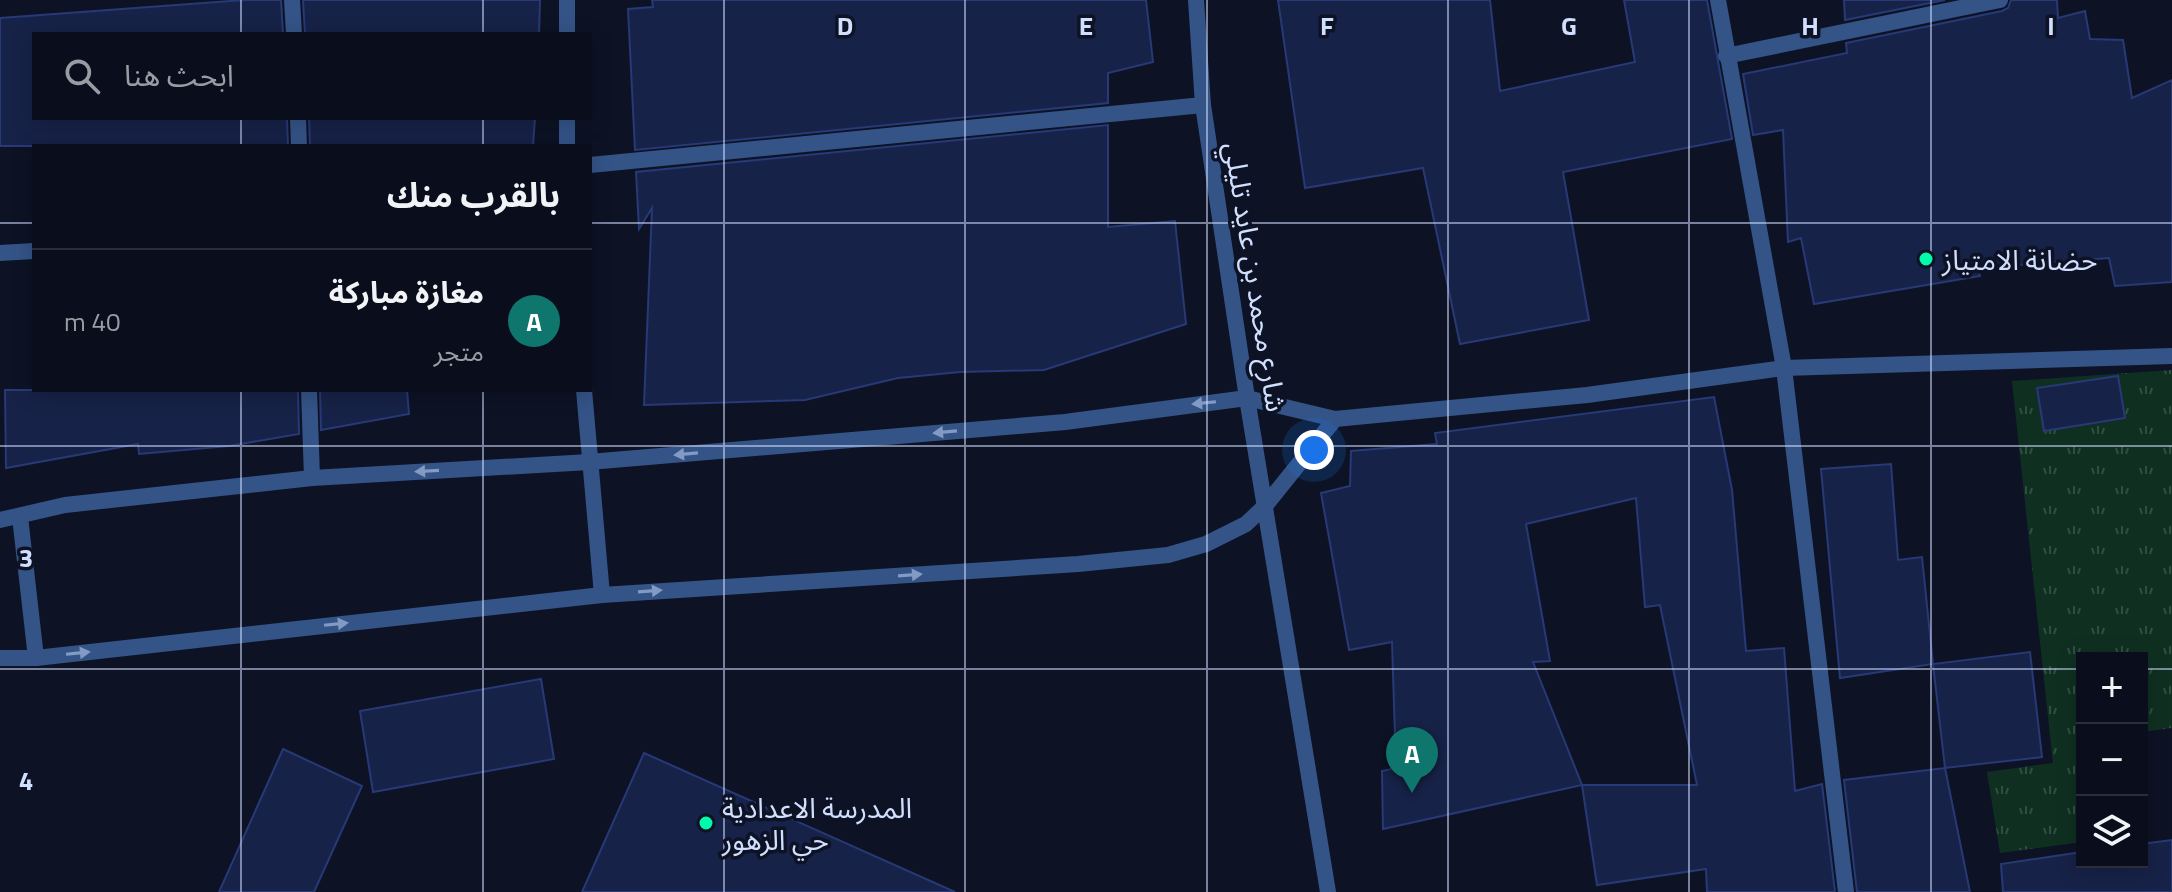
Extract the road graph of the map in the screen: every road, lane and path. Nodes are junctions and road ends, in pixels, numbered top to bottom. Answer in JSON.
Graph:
{"nodes":[{"id":1,"x":292,"y":0,"type":"edge"},
{"id":2,"x":567,"y":0,"type":"edge"},
{"id":3,"x":1196,"y":0,"type":"edge"},
{"id":4,"x":1718,"y":0,"type":"edge"},
{"id":5,"x":2000,"y":0,"type":"edge"},
{"id":6,"x":294,"y":32,"type":"edge"},
{"id":7,"x":567,"y":32,"type":"edge"},
{"id":8,"x":1726,"y":56,"type":"junction"},
{"id":9,"x":1203,"y":105,"type":"junction"},
{"id":10,"x":298,"y":120,"type":"edge"},
{"id":11,"x":567,"y":120,"type":"edge"},
{"id":12,"x":299,"y":144,"type":"edge"},
{"id":13,"x":567,"y":144,"type":"edge"},
{"id":14,"x":592,"y":165,"type":"edge"},
{"id":15,"x":32,"y":251,"type":"edge"},
{"id":16,"x":0,"y":253,"type":"edge"},
{"id":17,"x":2172,"y":356,"type":"edge"},
{"id":18,"x":1784,"y":368,"type":"junction"},
{"id":19,"x":309,"y":392,"type":"edge"},
{"id":20,"x":584,"y":392,"type":"edge"},
{"id":21,"x":1247,"y":398,"type":"junction"},
{"id":22,"x":1335,"y":419,"type":"junction"},
{"id":23,"x":589,"y":462,"type":"junction"},
{"id":24,"x":312,"y":478,"type":"junction"},
{"id":25,"x":1265,"y":506,"type":"junction"},
{"id":26,"x":20,"y":517,"type":"junction"},
{"id":27,"x":0,"y":520,"type":"edge"},
{"id":28,"x":602,"y":595,"type":"junction"},
{"id":29,"x":0,"y":658,"type":"edge"},
{"id":30,"x":36,"y":658,"type":"junction"},
{"id":31,"x":1328,"y":892,"type":"edge"},
{"id":32,"x":1846,"y":892,"type":"edge"}],
"edges":[{"from":1,"to":6,"type":"street"},
{"from":2,"to":7,"type":"street"},
{"from":3,"to":9,"type":"street","name":"شارع محمد بن عايد تليلي"},
{"from":4,"to":8,"type":"street"},
{"from":5,"to":8,"type":"street"},
{"from":8,"to":18,"type":"street"},
{"from":9,"to":14,"type":"street"},
{"from":9,"to":21,"type":"street","name":"شارع محمد بن عايد تليلي"},
{"from":10,"to":12,"type":"street"},
{"from":11,"to":13,"type":"street"},
{"from":15,"to":16,"type":"street"},
{"from":17,"to":18,"type":"street"},
{"from":18,"to":22,"type":"street"},
{"from":18,"to":32,"type":"street"},
{"from":19,"to":24,"type":"street"},
{"from":20,"to":23,"type":"street"},
{"from":21,"to":22,"type":"street"},
{"from":21,"to":23,"type":"street","one_way":true},
{"from":21,"to":25,"type":"street","name":"شارع محمد بن عايد تليلي"},
{"from":22,"to":25,"type":"street"},
{"from":23,"to":24,"type":"street","one_way":true},
{"from":23,"to":28,"type":"street"},
{"from":24,"to":26,"type":"street"},
{"from":28,"to":25,"type":"street","one_way":true},
{"from":25,"to":31,"type":"street","name":"شارع محمد بن عايد تليلي"},
{"from":26,"to":27,"type":"street"},
{"from":26,"to":30,"type":"street"},
{"from":30,"to":28,"type":"street","one_way":true},
{"from":29,"to":30,"type":"street"}]}
